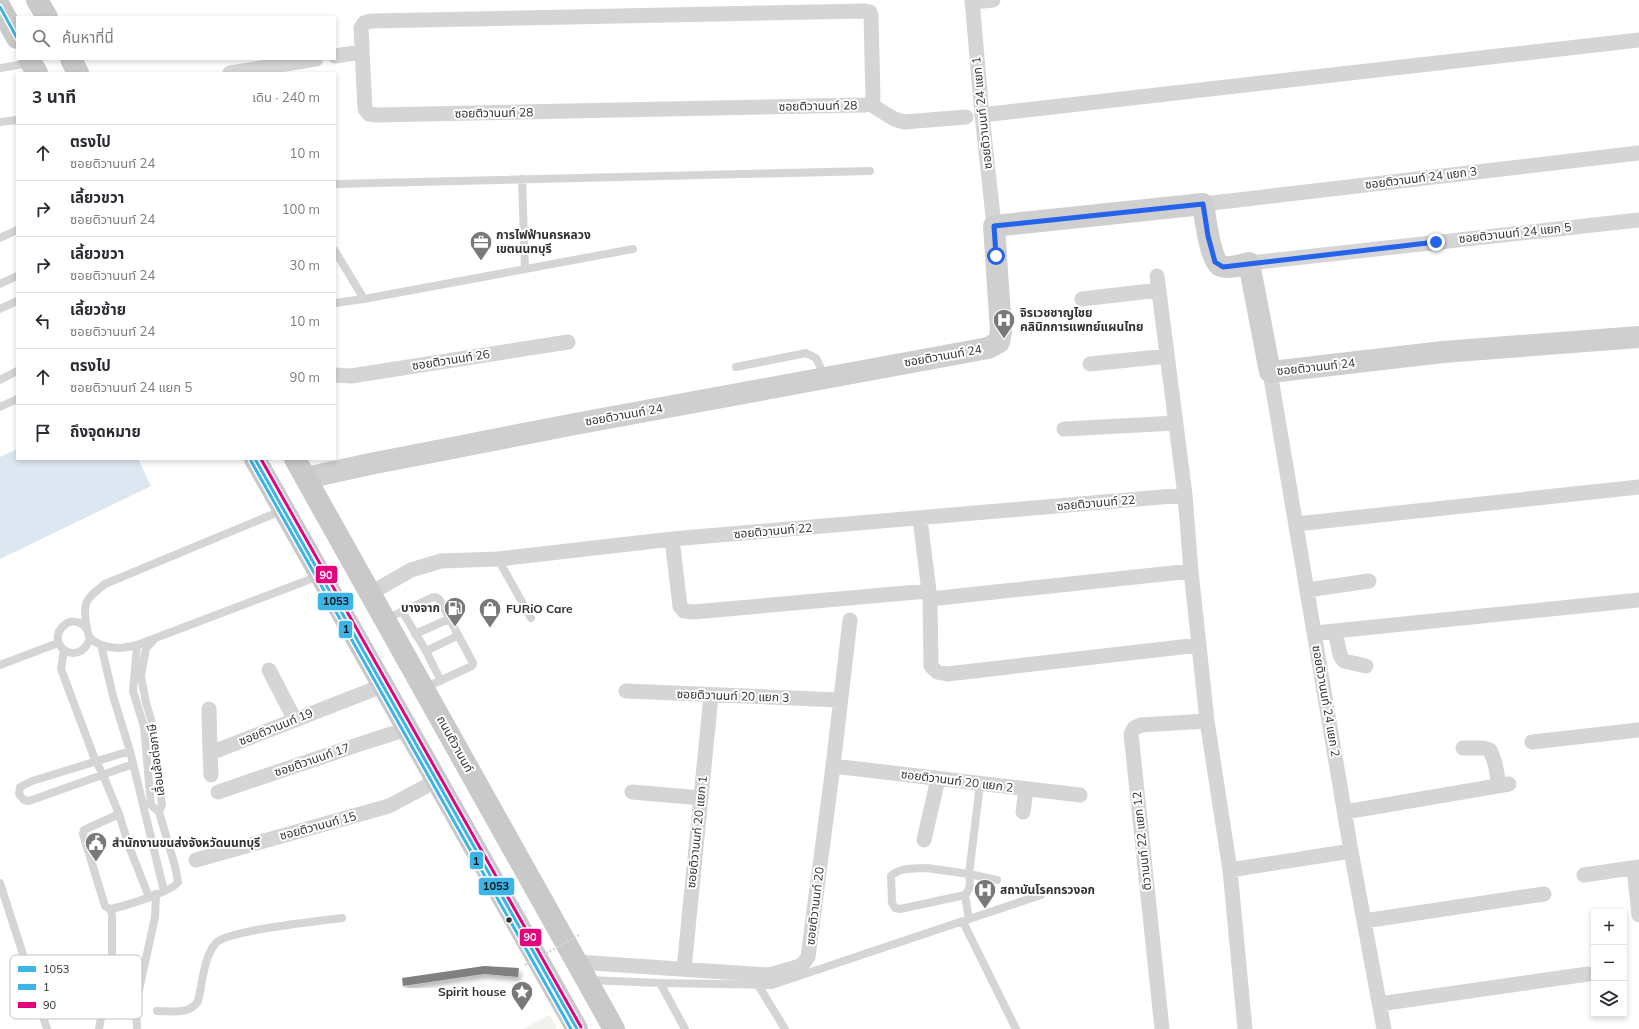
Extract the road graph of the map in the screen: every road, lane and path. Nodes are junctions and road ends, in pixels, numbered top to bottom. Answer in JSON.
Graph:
{"nodes":[{"id":1,"x":37,"y":0,"type":"edge"},
{"id":2,"x":993,"y":0,"type":"edge"},
{"id":3,"x":972,"y":1,"type":"edge"},
{"id":4,"x":0,"y":7,"type":"edge"},
{"id":5,"x":46,"y":16,"type":"edge"},
{"id":6,"x":16,"y":36,"type":"edge"},
{"id":7,"x":1639,"y":40,"type":"edge"},
{"id":8,"x":361,"y":52,"type":"junction"},
{"id":9,"x":336,"y":56,"type":"edge"},
{"id":10,"x":72,"y":60,"type":"edge"},
{"id":11,"x":310,"y":60,"type":"edge"},
{"id":12,"x":32,"y":65,"type":"edge"},
{"id":13,"x":0,"y":68,"type":"edge"},
{"id":14,"x":78,"y":72,"type":"edge"},
{"id":15,"x":236,"y":72,"type":"edge"},
{"id":16,"x":870,"y":104,"type":"junction"},
{"id":17,"x":982,"y":115,"type":"junction"},
{"id":18,"x":966,"y":117,"type":"dead end"},
{"id":19,"x":16,"y":120,"type":"edge"},
{"id":20,"x":0,"y":122,"type":"edge"},
{"id":21,"x":1639,"y":153,"type":"edge"},
{"id":22,"x":870,"y":171,"type":"dead end"},
{"id":23,"x":522,"y":179,"type":"junction"},
{"id":24,"x":336,"y":184,"type":"edge"},
{"id":25,"x":1203,"y":204,"type":"junction"},
{"id":26,"x":1639,"y":220,"type":"edge"},
{"id":27,"x":994,"y":226,"type":"junction"},
{"id":28,"x":16,"y":230,"type":"edge"},
{"id":29,"x":0,"y":238,"type":"edge"},
{"id":30,"x":633,"y":249,"type":"dead end"},
{"id":31,"x":336,"y":253,"type":"edge"},
{"id":32,"x":1249,"y":263,"type":"junction"},
{"id":33,"x":525,"y":269,"type":"junction"},
{"id":34,"x":16,"y":276,"type":"edge"},
{"id":35,"x":0,"y":284,"type":"edge"},
{"id":36,"x":1082,"y":298,"type":"dead end"},
{"id":37,"x":364,"y":299,"type":"junction"},
{"id":38,"x":16,"y":301,"type":"edge"},
{"id":39,"x":336,"y":303,"type":"edge"},
{"id":40,"x":0,"y":309,"type":"edge"},
{"id":41,"x":1639,"y":336,"type":"edge"},
{"id":42,"x":568,"y":342,"type":"dead end"},
{"id":43,"x":1167,"y":356,"type":"junction"},
{"id":44,"x":1090,"y":364,"type":"dead end"},
{"id":45,"x":736,"y":367,"type":"dead end"},
{"id":46,"x":16,"y":372,"type":"edge"},
{"id":47,"x":1270,"y":372,"type":"junction"},
{"id":48,"x":336,"y":375,"type":"edge"},
{"id":49,"x":825,"y":378,"type":"junction"},
{"id":50,"x":0,"y":380,"type":"edge"},
{"id":51,"x":16,"y":399,"type":"edge"},
{"id":52,"x":0,"y":407,"type":"edge"},
{"id":53,"x":1176,"y":423,"type":"junction"},
{"id":54,"x":1064,"y":429,"type":"dead end"},
{"id":55,"x":256,"y":460,"type":"edge"},
{"id":56,"x":296,"y":460,"type":"edge"},
{"id":57,"x":306,"y":478,"type":"junction"},
{"id":58,"x":1639,"y":487,"type":"edge"},
{"id":59,"x":1185,"y":495,"type":"junction"},
{"id":60,"x":283,"y":510,"type":"junction"},
{"id":61,"x":920,"y":519,"type":"junction"},
{"id":62,"x":1296,"y":524,"type":"junction"},
{"id":63,"x":672,"y":539,"type":"junction"},
{"id":64,"x":498,"y":559,"type":"junction"},
{"id":65,"x":1191,"y":571,"type":"junction"},
{"id":66,"x":319,"y":576,"type":"junction"},
{"id":67,"x":1369,"y":581,"type":"dead end"},
{"id":68,"x":1307,"y":590,"type":"junction"},
{"id":69,"x":369,"y":594,"type":"junction"},
{"id":70,"x":929,"y":595,"type":"junction"},
{"id":71,"x":1639,"y":600,"type":"edge"},
{"id":72,"x":393,"y":616,"type":"junction"},
{"id":73,"x":531,"y":618,"type":"dead end"},
{"id":74,"x":449,"y":619,"type":"junction"},
{"id":75,"x":850,"y":620,"type":"dead end"},
{"id":76,"x":87,"y":628,"type":"junction"},
{"id":77,"x":1335,"y":630,"type":"junction"},
{"id":78,"x":1315,"y":633,"type":"junction"},
{"id":79,"x":415,"y":634,"type":"junction"},
{"id":80,"x":457,"y":636,"type":"junction"},
{"id":81,"x":158,"y":637,"type":"junction"},
{"id":82,"x":90,"y":638,"type":"junction"},
{"id":83,"x":58,"y":643,"type":"junction"},
{"id":84,"x":1199,"y":644,"type":"junction"},
{"id":85,"x":101,"y":645,"type":"junction"},
{"id":86,"x":137,"y":645,"type":"junction"},
{"id":87,"x":64,"y":650,"type":"junction"},
{"id":88,"x":426,"y":651,"type":"junction"},
{"id":89,"x":0,"y":665,"type":"edge"},
{"id":90,"x":1366,"y":666,"type":"dead end"},
{"id":91,"x":269,"y":670,"type":"dead end"},
{"id":92,"x":432,"y":685,"type":"junction"},
{"id":93,"x":382,"y":686,"type":"junction"},
{"id":94,"x":626,"y":691,"type":"dead end"},
{"id":95,"x":711,"y":696,"type":"junction"},
{"id":96,"x":840,"y":700,"type":"junction"},
{"id":97,"x":209,"y":709,"type":"dead end"},
{"id":98,"x":295,"y":720,"type":"junction"},
{"id":99,"x":1208,"y":721,"type":"junction"},
{"id":100,"x":407,"y":729,"type":"junction"},
{"id":101,"x":1639,"y":730,"type":"edge"},
{"id":102,"x":1532,"y":742,"type":"dead end"},
{"id":103,"x":1463,"y":748,"type":"dead end"},
{"id":104,"x":130,"y":751,"type":"junction"},
{"id":105,"x":210,"y":752,"type":"junction"},
{"id":106,"x":96,"y":763,"type":"junction"},
{"id":107,"x":133,"y":764,"type":"junction"},
{"id":108,"x":833,"y":766,"type":"junction"},
{"id":109,"x":211,"y":775,"type":"dead end"},
{"id":110,"x":103,"y":776,"type":"junction"},
{"id":111,"x":938,"y":779,"type":"junction"},
{"id":112,"x":436,"y":781,"type":"junction"},
{"id":113,"x":980,"y":784,"type":"junction"},
{"id":114,"x":1026,"y":789,"type":"junction"},
{"id":115,"x":218,"y":792,"type":"dead end"},
{"id":116,"x":632,"y":792,"type":"dead end"},
{"id":117,"x":1080,"y":795,"type":"dead end"},
{"id":118,"x":701,"y":798,"type":"junction"},
{"id":119,"x":159,"y":812,"type":"junction"},
{"id":120,"x":1024,"y":812,"type":"dead end"},
{"id":121,"x":1345,"y":812,"type":"junction"},
{"id":122,"x":119,"y":814,"type":"junction"},
{"id":123,"x":924,"y":840,"type":"dead end"},
{"id":124,"x":1350,"y":851,"type":"junction"},
{"id":125,"x":196,"y":860,"type":"dead end"},
{"id":126,"x":1637,"y":868,"type":"edge"},
{"id":127,"x":1230,"y":870,"type":"junction"},
{"id":128,"x":969,"y":874,"type":"junction"},
{"id":129,"x":1584,"y":875,"type":"dead end"},
{"id":130,"x":997,"y":880,"type":"dead end"},
{"id":131,"x":0,"y":883,"type":"edge"},
{"id":132,"x":156,"y":894,"type":"junction"},
{"id":133,"x":1544,"y":894,"type":"dead end"},
{"id":134,"x":965,"y":895,"type":"junction"},
{"id":135,"x":1041,"y":895,"type":"dead end"},
{"id":136,"x":110,"y":909,"type":"junction"},
{"id":137,"x":1639,"y":916,"type":"edge"},
{"id":138,"x":342,"y":918,"type":"dead end"},
{"id":139,"x":969,"y":919,"type":"junction"},
{"id":140,"x":1364,"y":920,"type":"junction"},
{"id":141,"x":960,"y":922,"type":"junction"},
{"id":142,"x":579,"y":935,"type":"dead end"},
{"id":143,"x":23,"y":955,"type":"edge"},
{"id":144,"x":112,"y":955,"type":"edge"},
{"id":145,"x":525,"y":965,"type":"dead end"},
{"id":146,"x":684,"y":969,"type":"junction"},
{"id":147,"x":582,"y":971,"type":"junction"},
{"id":148,"x":1588,"y":974,"type":"dead end"},
{"id":149,"x":142,"y":977,"type":"edge"},
{"id":150,"x":660,"y":983,"type":"junction"},
{"id":151,"x":758,"y":985,"type":"junction"},
{"id":152,"x":1379,"y":1004,"type":"junction"},
{"id":153,"x":157,"y":1011,"type":"dead end"},
{"id":154,"x":44,"y":1019,"type":"edge"},
{"id":155,"x":101,"y":1019,"type":"edge"},
{"id":156,"x":137,"y":1019,"type":"edge"},
{"id":157,"x":47,"y":1029,"type":"edge"},
{"id":158,"x":99,"y":1029,"type":"edge"},
{"id":159,"x":137,"y":1029,"type":"edge"},
{"id":160,"x":577,"y":1029,"type":"edge"},
{"id":161,"x":614,"y":1029,"type":"edge"},
{"id":162,"x":685,"y":1029,"type":"edge"},
{"id":163,"x":785,"y":1029,"type":"edge"},
{"id":164,"x":1016,"y":1029,"type":"edge"},
{"id":165,"x":1162,"y":1029,"type":"edge"},
{"id":166,"x":1245,"y":1029,"type":"edge"},
{"id":167,"x":1384,"y":1029,"type":"edge"}],
"edges":[{"from":1,"to":5,"type":"main road"},
{"from":2,"to":3,"type":"street"},
{"from":3,"to":17,"type":"street","name":"ซอยติวานนท์ 24 แยก 1"},
{"from":4,"to":6,"type":"main road"},
{"from":7,"to":17,"type":"street"},
{"from":8,"to":9,"type":"street"},
{"from":8,"to":16,"type":"street","name":"ซอยติวานนท์ 28"},
{"from":8,"to":16,"type":"street","name":"ซอยติวานนท์ 28"},
{"from":10,"to":14,"type":"main road"},
{"from":11,"to":15,"type":"street"},
{"from":12,"to":13,"type":"lane"},
{"from":16,"to":18,"type":"street"},
{"from":17,"to":27,"type":"street","name":"ซอยติวานนท์ 24 แยก 1"},
{"from":19,"to":20,"type":"lane"},
{"from":21,"to":25,"type":"street","name":"ซอยติวานนท์ 24 แยก 3"},
{"from":22,"to":23,"type":"lane"},
{"from":23,"to":24,"type":"lane"},
{"from":23,"to":33,"type":"lane"},
{"from":25,"to":27,"type":"street"},
{"from":25,"to":32,"type":"street"},
{"from":26,"to":32,"type":"street","name":"ซอยติวานนท์ 24 แยก 5"},
{"from":27,"to":49,"type":"street","name":"ซอยติวานนท์ 24"},
{"from":28,"to":29,"type":"lane"},
{"from":30,"to":33,"type":"lane"},
{"from":31,"to":37,"type":"lane"},
{"from":32,"to":47,"type":"street","name":"ซอยติวานนท์ 24"},
{"from":33,"to":37,"type":"lane"},
{"from":34,"to":35,"type":"lane"},
{"from":36,"to":43,"type":"street"},
{"from":37,"to":39,"type":"lane"},
{"from":38,"to":40,"type":"lane"},
{"from":41,"to":47,"type":"street","name":"ซอยติวานนท์ 24"},
{"from":42,"to":48,"type":"street","name":"ซอยติวานนท์ 26"},
{"from":43,"to":44,"type":"street"},
{"from":43,"to":53,"type":"street"},
{"from":45,"to":49,"type":"lane"},
{"from":46,"to":50,"type":"lane"},
{"from":47,"to":62,"type":"street","name":"ซอยติวานนท์ 24 แยก 2"},
{"from":49,"to":57,"type":"street","name":"ซอยติวานนท์ 24"},
{"from":51,"to":52,"type":"lane"},
{"from":53,"to":54,"type":"street"},
{"from":53,"to":59,"type":"street"},
{"from":55,"to":60,"type":"main road"},
{"from":56,"to":57,"type":"main road","name":"ถนนติวานนท์"},
{"from":57,"to":69,"type":"main road","name":"ถนนติวานนท์"},
{"from":58,"to":62,"type":"street"},
{"from":59,"to":61,"type":"street","name":"ซอยติวานนท์ 22"},
{"from":59,"to":65,"type":"street"},
{"from":60,"to":66,"type":"main road"},
{"from":60,"to":76,"type":"lane"},
{"from":61,"to":63,"type":"street","name":"ซอยติวานนท์ 22"},
{"from":61,"to":70,"type":"street"},
{"from":62,"to":68,"type":"street","name":"ซอยติวานนท์ 24 แยก 2"},
{"from":63,"to":64,"type":"street","name":"ซอยติวานนท์ 22"},
{"from":63,"to":70,"type":"street"},
{"from":64,"to":69,"type":"street","name":"ซอยติวานนท์ 22"},
{"from":64,"to":73,"type":"lane"},
{"from":65,"to":70,"type":"street"},
{"from":65,"to":84,"type":"street"},
{"from":66,"to":81,"type":"lane"},
{"from":66,"to":93,"type":"main road"},
{"from":67,"to":68,"type":"street"},
{"from":68,"to":78,"type":"street","name":"ซอยติวานนท์ 24 แยก 2"},
{"from":69,"to":72,"type":"main road","name":"ถนนติวานนท์"},
{"from":70,"to":84,"type":"street"},
{"from":71,"to":77,"type":"street"},
{"from":72,"to":74,"type":"lane"},
{"from":72,"to":79,"type":"lane"},
{"from":72,"to":92,"type":"main road","name":"ถนนติวานนท์"},
{"from":74,"to":79,"type":"lane"},
{"from":74,"to":80,"type":"lane"},
{"from":75,"to":96,"type":"street","name":"ซอยติวานนท์ 20"},
{"from":76,"to":82,"type":"lane"},
{"from":76,"to":83,"type":"lane"},
{"from":77,"to":78,"type":"street"},
{"from":77,"to":90,"type":"street"},
{"from":78,"to":121,"type":"street","name":"ซอยติวานนท์ 24 แยก 2"},
{"from":79,"to":88,"type":"lane"},
{"from":80,"to":88,"type":"lane"},
{"from":80,"to":92,"type":"lane"},
{"from":81,"to":86,"type":"lane"},
{"from":81,"to":119,"type":"lane","name":"เลื่อนล้อต่อภาษี"},
{"from":82,"to":85,"type":"lane"},
{"from":82,"to":87,"type":"lane"},
{"from":83,"to":87,"type":"lane"},
{"from":83,"to":89,"type":"lane"},
{"from":84,"to":99,"type":"street"},
{"from":85,"to":86,"type":"lane"},
{"from":85,"to":104,"type":"lane"},
{"from":86,"to":119,"type":"lane","name":"เลื่อนล้อต่อภาษี"},
{"from":87,"to":106,"type":"lane"},
{"from":88,"to":92,"type":"lane"},
{"from":91,"to":98,"type":"street"},
{"from":92,"to":147,"type":"main road","name":"ถนนติวานนท์"},
{"from":93,"to":98,"type":"street","name":"ซอยติวานนท์ 19"},
{"from":93,"to":100,"type":"main road"},
{"from":94,"to":95,"type":"street","name":"ซอยติวานนท์ 20 แยก 3"},
{"from":95,"to":96,"type":"street","name":"ซอยติวานนท์ 20 แยก 3"},
{"from":95,"to":118,"type":"street","name":"ซอยติวานนท์ 20 แยก 1"},
{"from":96,"to":108,"type":"street","name":"ซอยติวานนท์ 20"},
{"from":97,"to":105,"type":"street"},
{"from":98,"to":105,"type":"street","name":"ซอยติวานนท์ 19"},
{"from":99,"to":127,"type":"street"},
{"from":99,"to":165,"type":"street","name":"ติวานนท์ 22 แยก 12"},
{"from":100,"to":112,"type":"main road"},
{"from":100,"to":115,"type":"street","name":"ซอยติวานนท์ 17"},
{"from":101,"to":102,"type":"street"},
{"from":103,"to":121,"type":"street"},
{"from":104,"to":106,"type":"lane"},
{"from":104,"to":107,"type":"lane"},
{"from":105,"to":109,"type":"street"},
{"from":106,"to":110,"type":"lane"},
{"from":106,"to":110,"type":"lane"},
{"from":107,"to":110,"type":"lane"},
{"from":107,"to":132,"type":"lane"},
{"from":108,"to":111,"type":"street","name":"ซอยติวานนท์ 20 แยก 2"},
{"from":108,"to":146,"type":"street","name":"ซอยติวานนท์ 20"},
{"from":110,"to":122,"type":"lane"},
{"from":111,"to":113,"type":"street","name":"ซอยติวานนท์ 20 แยก 2"},
{"from":111,"to":123,"type":"street"},
{"from":112,"to":125,"type":"street","name":"ซอยติวานนท์ 15"},
{"from":112,"to":160,"type":"main road"},
{"from":113,"to":114,"type":"street","name":"ซอยติวานนท์ 20 แยก 2"},
{"from":113,"to":128,"type":"lane"},
{"from":114,"to":117,"type":"street","name":"ซอยติวานนท์ 20 แยก 2"},
{"from":114,"to":120,"type":"street"},
{"from":116,"to":118,"type":"street"},
{"from":118,"to":146,"type":"street","name":"ซอยติวานนท์ 20 แยก 1"},
{"from":119,"to":132,"type":"lane"},
{"from":121,"to":124,"type":"street","name":"ซอยติวานนท์ 24 แยก 2"},
{"from":122,"to":132,"type":"lane"},
{"from":122,"to":136,"type":"lane"},
{"from":124,"to":127,"type":"street"},
{"from":124,"to":140,"type":"street","name":"ซอยติวานนท์ 24 แยก 2"},
{"from":126,"to":129,"type":"street"},
{"from":126,"to":137,"type":"street"},
{"from":127,"to":166,"type":"street"},
{"from":128,"to":130,"type":"lane"},
{"from":128,"to":134,"type":"lane"},
{"from":128,"to":134,"type":"lane"},
{"from":131,"to":143,"type":"lane"},
{"from":132,"to":136,"type":"lane"},
{"from":132,"to":149,"type":"lane"},
{"from":133,"to":140,"type":"street"},
{"from":134,"to":139,"type":"lane"},
{"from":135,"to":139,"type":"lane"},
{"from":136,"to":144,"type":"lane"},
{"from":138,"to":153,"type":"lane"},
{"from":139,"to":141,"type":"lane"},
{"from":140,"to":152,"type":"street","name":"ซอยติวานนท์ 24 แยก 2"},
{"from":141,"to":151,"type":"lane"},
{"from":141,"to":164,"type":"lane"},
{"from":142,"to":145,"type":"path","bridge":true},
{"from":146,"to":147,"type":"street","name":"ซอยติวานนท์ 20"},
{"from":147,"to":150,"type":"lane"},
{"from":147,"to":161,"type":"main road","name":"ถนนติวานนท์"},
{"from":148,"to":152,"type":"street"},
{"from":150,"to":151,"type":"lane"},
{"from":150,"to":162,"type":"lane"},
{"from":151,"to":163,"type":"lane"},
{"from":152,"to":167,"type":"street","name":"ซอยติวานนท์ 24 แยก 2"},
{"from":154,"to":157,"type":"lane"},
{"from":155,"to":158,"type":"lane"},
{"from":156,"to":159,"type":"lane"}]}
